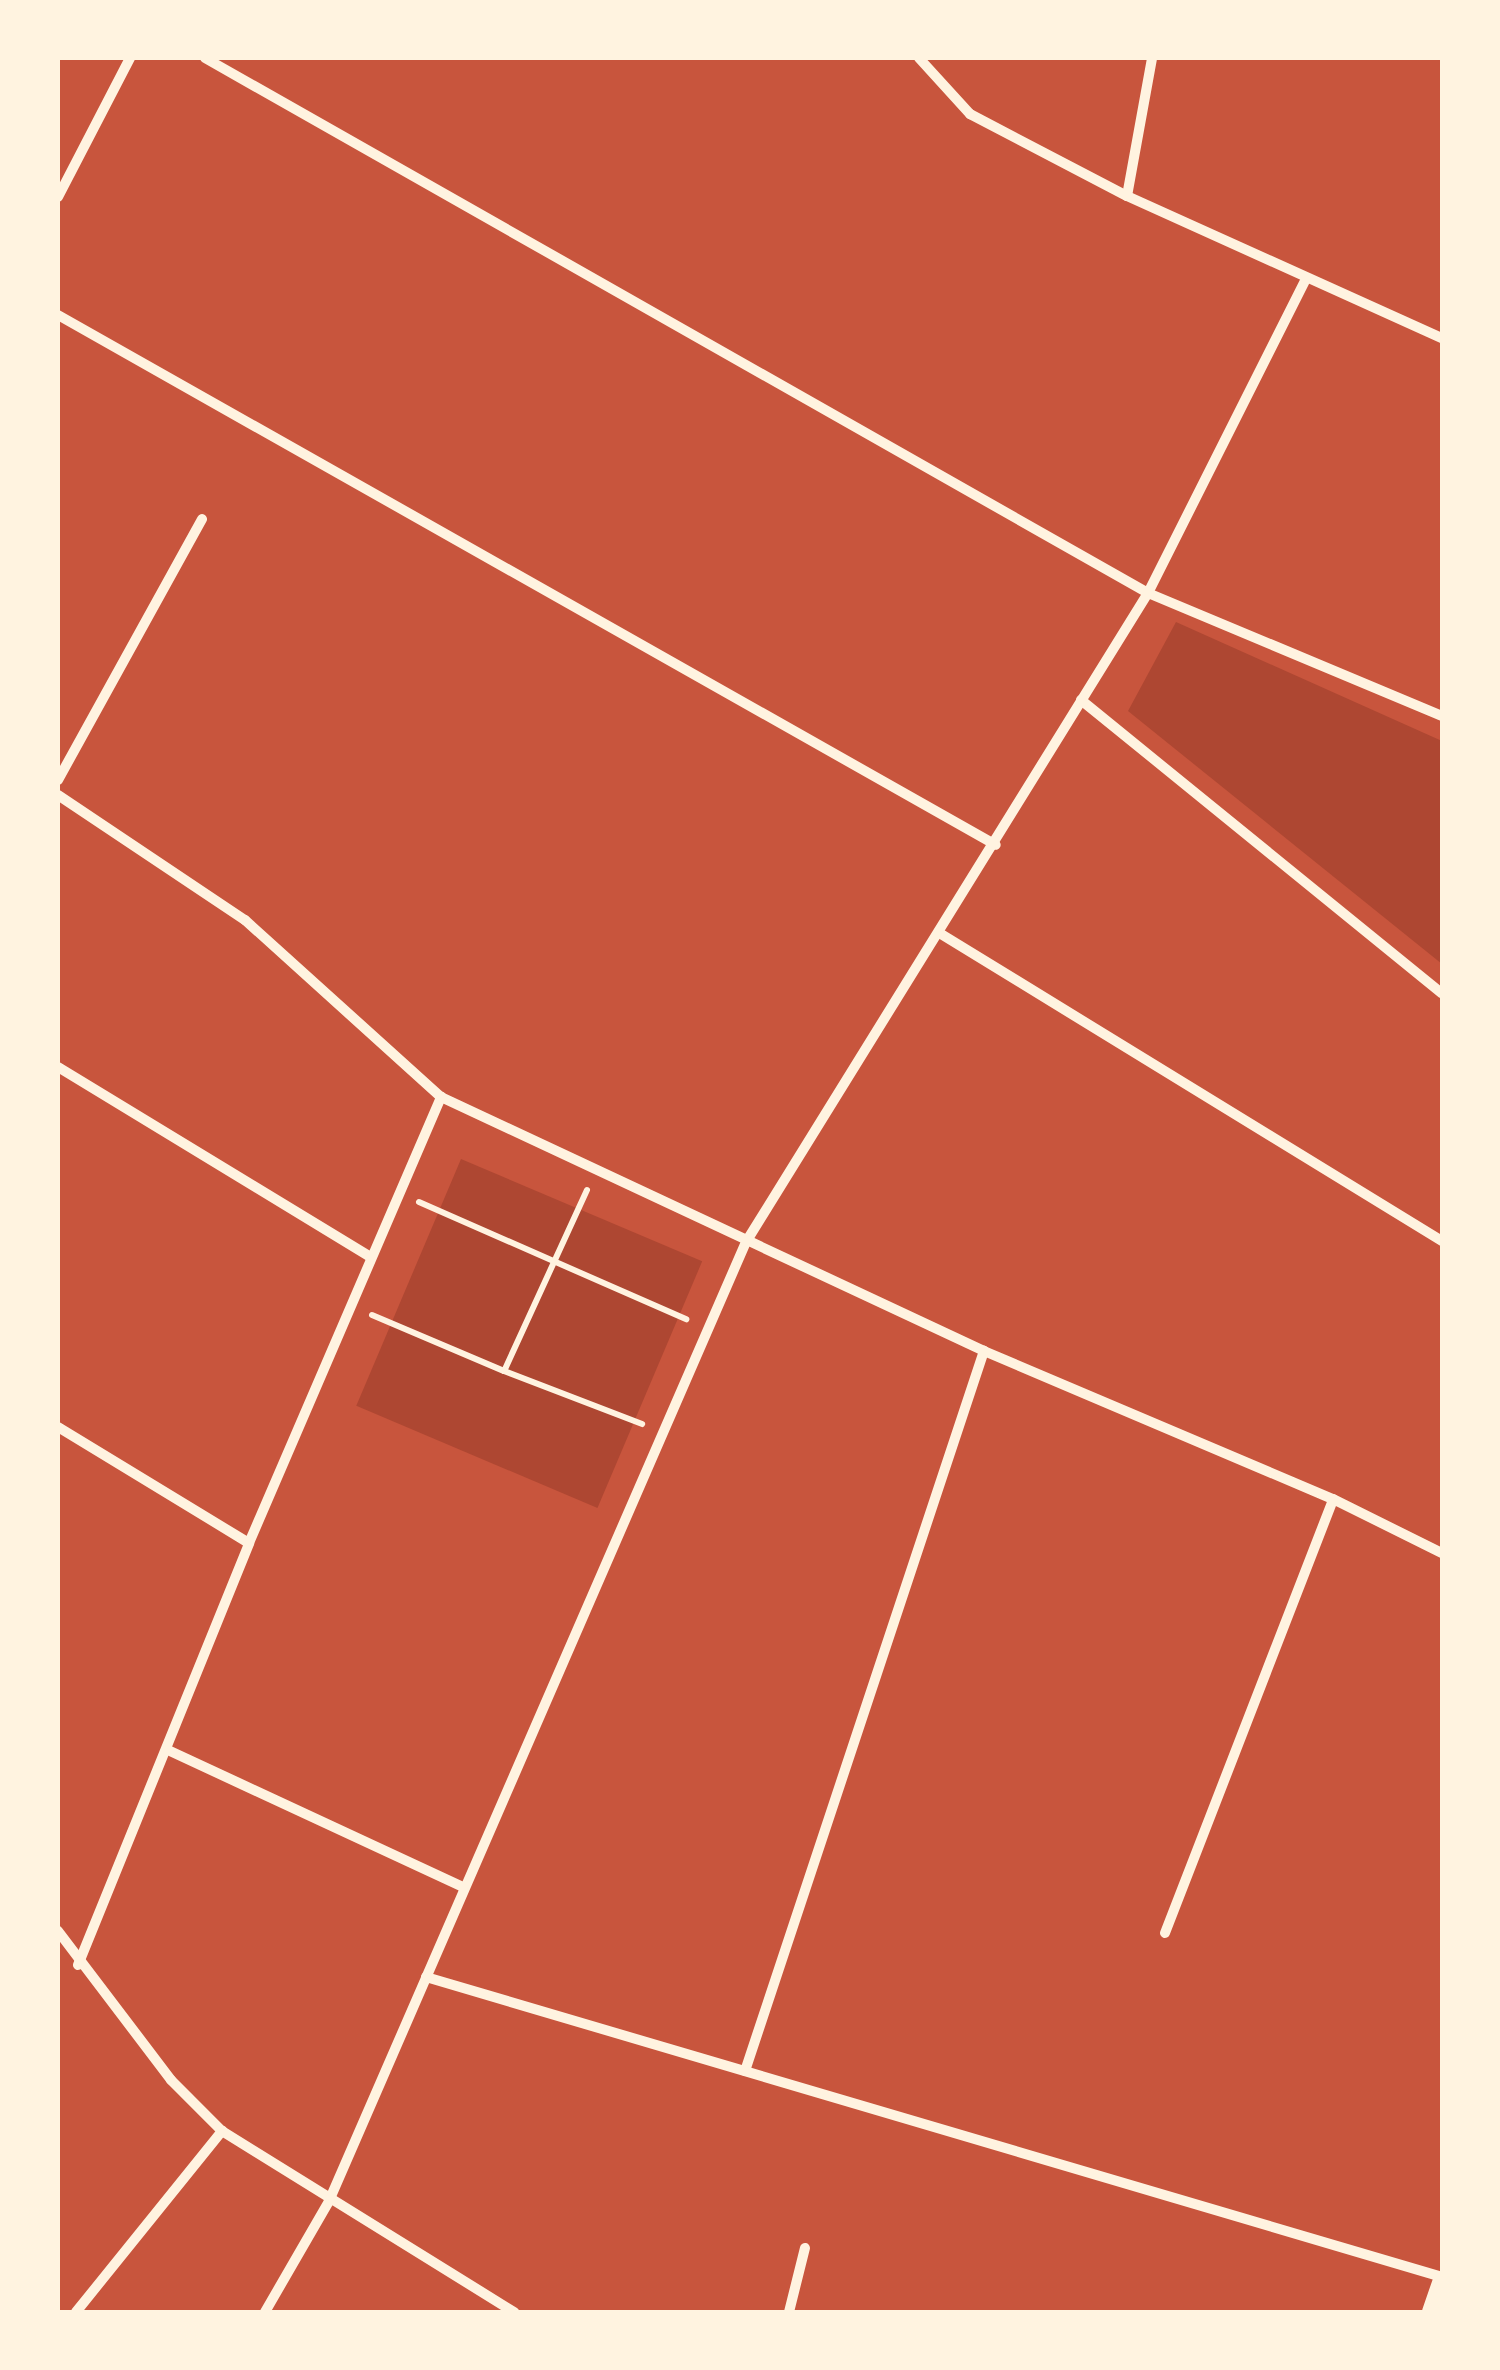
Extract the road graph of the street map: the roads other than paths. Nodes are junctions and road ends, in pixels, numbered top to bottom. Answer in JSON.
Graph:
{"nodes":[{"id":1,"x":130,"y":58,"type":"edge"},
{"id":2,"x":205,"y":58,"type":"edge"},
{"id":3,"x":918,"y":58,"type":"edge"},
{"id":4,"x":1152,"y":58,"type":"edge"},
{"id":5,"x":58,"y":196,"type":"edge"},
{"id":6,"x":1127,"y":196,"type":"junction"},
{"id":7,"x":1306,"y":279,"type":"junction"},
{"id":8,"x":58,"y":315,"type":"edge"},
{"id":9,"x":1442,"y":338,"type":"edge"},
{"id":10,"x":202,"y":519,"type":"dead end"},
{"id":11,"x":1148,"y":593,"type":"junction"},
{"id":12,"x":1081,"y":700,"type":"junction"},
{"id":13,"x":1442,"y":716,"type":"edge"},
{"id":14,"x":58,"y":780,"type":"edge"},
{"id":15,"x":58,"y":795,"type":"edge"},
{"id":16,"x":996,"y":845,"type":"junction"},
{"id":17,"x":941,"y":934,"type":"junction"},
{"id":18,"x":1442,"y":992,"type":"edge"},
{"id":19,"x":58,"y":1067,"type":"edge"},
{"id":20,"x":441,"y":1097,"type":"junction"},
{"id":21,"x":1442,"y":1241,"type":"edge"},
{"id":22,"x":746,"y":1242,"type":"junction"},
{"id":23,"x":371,"y":1258,"type":"junction"},
{"id":24,"x":984,"y":1352,"type":"junction"},
{"id":25,"x":58,"y":1427,"type":"edge"},
{"id":26,"x":1333,"y":1499,"type":"junction"},
{"id":27,"x":249,"y":1543,"type":"junction"},
{"id":28,"x":1442,"y":1553,"type":"edge"},
{"id":29,"x":170,"y":1751,"type":"junction"},
{"id":30,"x":463,"y":1887,"type":"junction"},
{"id":31,"x":58,"y":1931,"type":"edge"},
{"id":32,"x":1165,"y":1933,"type":"dead end"},
{"id":33,"x":78,"y":1965,"type":"junction"},
{"id":34,"x":426,"y":1978,"type":"junction"},
{"id":35,"x":746,"y":2071,"type":"junction"},
{"id":36,"x":222,"y":2130,"type":"junction"},
{"id":37,"x":329,"y":2202,"type":"junction"},
{"id":38,"x":805,"y":2248,"type":"dead end"},
{"id":39,"x":1442,"y":2280,"type":"edge"},
{"id":40,"x":76,"y":2312,"type":"edge"},
{"id":41,"x":265,"y":2312,"type":"edge"},
{"id":42,"x":514,"y":2312,"type":"edge"},
{"id":43,"x":788,"y":2312,"type":"edge"},
{"id":44,"x":1432,"y":2312,"type":"edge"}],
"edges":[{"from":1,"to":5,"type":"street"},
{"from":2,"to":11,"type":"street"},
{"from":3,"to":6,"type":"street"},
{"from":4,"to":6,"type":"street"},
{"from":6,"to":7,"type":"street"},
{"from":7,"to":9,"type":"street"},
{"from":7,"to":11,"type":"street"},
{"from":8,"to":16,"type":"street"},
{"from":10,"to":14,"type":"street"},
{"from":11,"to":12,"type":"street"},
{"from":11,"to":13,"type":"street"},
{"from":12,"to":16,"type":"street"},
{"from":12,"to":18,"type":"street"},
{"from":15,"to":20,"type":"street"},
{"from":16,"to":17,"type":"street"},
{"from":17,"to":21,"type":"street"},
{"from":17,"to":22,"type":"street"},
{"from":19,"to":23,"type":"street"},
{"from":20,"to":22,"type":"street"},
{"from":20,"to":23,"type":"street"},
{"from":22,"to":24,"type":"street"},
{"from":22,"to":30,"type":"street"},
{"from":23,"to":27,"type":"street"},
{"from":24,"to":26,"type":"street"},
{"from":24,"to":35,"type":"street"},
{"from":25,"to":27,"type":"street"},
{"from":26,"to":28,"type":"street"},
{"from":26,"to":32,"type":"street"},
{"from":27,"to":29,"type":"street"},
{"from":29,"to":30,"type":"street"},
{"from":29,"to":33,"type":"street"},
{"from":30,"to":34,"type":"street"},
{"from":31,"to":33,"type":"street"},
{"from":33,"to":36,"type":"street"},
{"from":34,"to":35,"type":"street"},
{"from":34,"to":37,"type":"street"},
{"from":35,"to":39,"type":"street"},
{"from":36,"to":37,"type":"street"},
{"from":36,"to":40,"type":"street"},
{"from":37,"to":41,"type":"street"},
{"from":37,"to":42,"type":"street"},
{"from":38,"to":43,"type":"street"},
{"from":39,"to":44,"type":"main road"}]}
